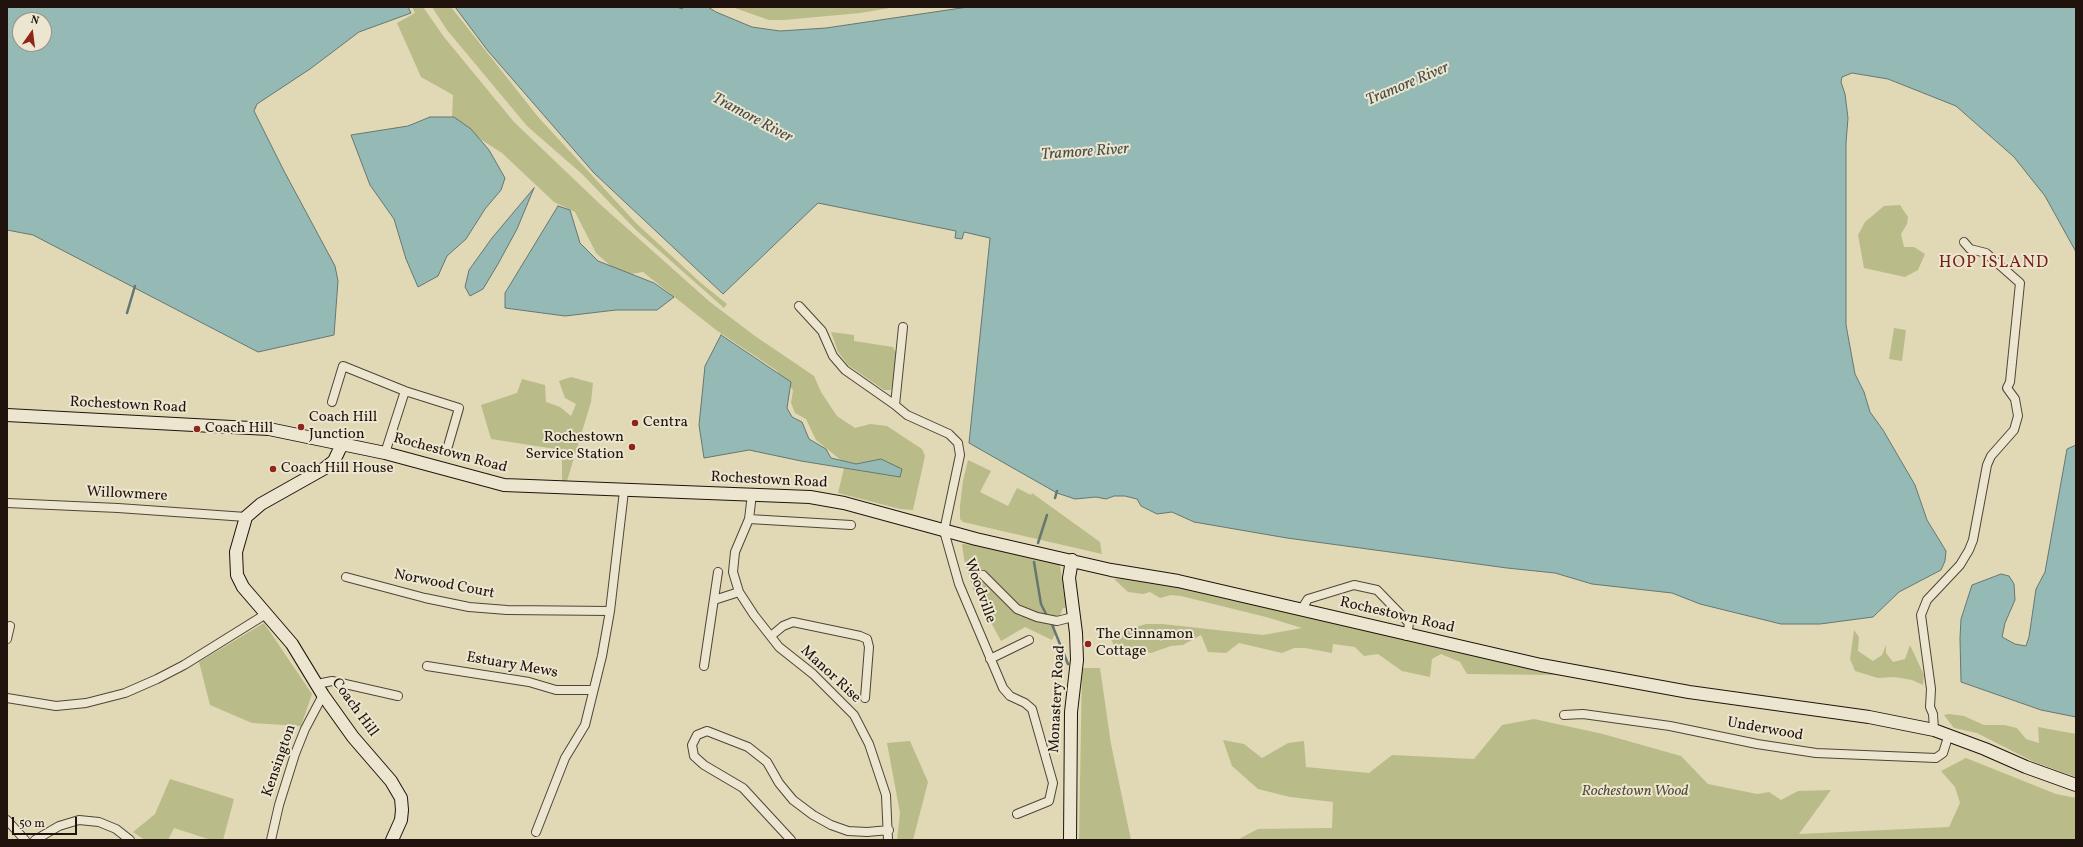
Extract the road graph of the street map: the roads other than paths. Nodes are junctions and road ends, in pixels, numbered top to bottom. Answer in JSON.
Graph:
{"nodes":[{"id":1,"x":1964,"y":242,"type":"dead end"},
{"id":2,"x":799,"y":306,"type":"dead end"},
{"id":3,"x":903,"y":327,"type":"dead end"},
{"id":4,"x":404,"y":391,"type":"junction"},
{"id":5,"x":332,"y":402,"type":"dead end"},
{"id":6,"x":895,"y":405,"type":"junction"},
{"id":7,"x":7,"y":414,"type":"edge"},
{"id":8,"x":342,"y":444,"type":"junction"},
{"id":9,"x":448,"y":446,"type":"dead end"},
{"id":10,"x":385,"y":453,"type":"junction"},
{"id":11,"x":624,"y":491,"type":"junction"},
{"id":12,"x":752,"y":494,"type":"junction"},
{"id":13,"x":7,"y":503,"type":"edge"},
{"id":14,"x":246,"y":517,"type":"junction"},
{"id":15,"x":749,"y":519,"type":"junction"},
{"id":16,"x":851,"y":525,"type":"dead end"},
{"id":17,"x":944,"y":531,"type":"junction"},
{"id":18,"x":1072,"y":560,"type":"junction"},
{"id":19,"x":718,"y":572,"type":"dead end"},
{"id":20,"x":983,"y":575,"type":"dead end"},
{"id":21,"x":346,"y":577,"type":"dead end"},
{"id":22,"x":739,"y":592,"type":"junction"},
{"id":23,"x":714,"y":600,"type":"junction"},
{"id":24,"x":1301,"y":610,"type":"junction"},
{"id":25,"x":610,"y":611,"type":"junction"},
{"id":26,"x":266,"y":614,"type":"junction"},
{"id":27,"x":1074,"y":617,"type":"junction"},
{"id":28,"x":10,"y":626,"type":"dead end"},
{"id":29,"x":771,"y":636,"type":"junction"},
{"id":30,"x":1408,"y":636,"type":"junction"},
{"id":31,"x":7,"y":639,"type":"edge"},
{"id":32,"x":1029,"y":640,"type":"dead end"},
{"id":33,"x":990,"y":659,"type":"junction"},
{"id":34,"x":426,"y":666,"type":"dead end"},
{"id":35,"x":704,"y":666,"type":"dead end"},
{"id":36,"x":320,"y":689,"type":"junction"},
{"id":37,"x":593,"y":690,"type":"junction"},
{"id":38,"x":398,"y":696,"type":"dead end"},
{"id":39,"x":7,"y":698,"type":"edge"},
{"id":40,"x":866,"y":698,"type":"dead end"},
{"id":41,"x":1564,"y":715,"type":"dead end"},
{"id":42,"x":1934,"y":730,"type":"junction"},
{"id":43,"x":1949,"y":734,"type":"junction"},
{"id":44,"x":2076,"y":785,"type":"edge"},
{"id":45,"x":1017,"y":814,"type":"dead end"},
{"id":46,"x":7,"y":820,"type":"edge"},
{"id":47,"x":888,"y":830,"type":"junction"},
{"id":48,"x":536,"y":832,"type":"dead end"},
{"id":49,"x":25,"y":840,"type":"edge"},
{"id":50,"x":35,"y":840,"type":"edge"},
{"id":51,"x":130,"y":840,"type":"edge"},
{"id":52,"x":271,"y":840,"type":"edge"},
{"id":53,"x":392,"y":840,"type":"edge"},
{"id":54,"x":791,"y":840,"type":"edge"},
{"id":55,"x":888,"y":840,"type":"edge"},
{"id":56,"x":1070,"y":840,"type":"edge"}],
"edges":[{"from":1,"to":42,"type":"street"},
{"from":2,"to":6,"type":"street"},
{"from":3,"to":6,"type":"street"},
{"from":4,"to":5,"type":"street"},
{"from":4,"to":9,"type":"street"},
{"from":4,"to":10,"type":"street"},
{"from":6,"to":17,"type":"street"},
{"from":7,"to":8,"type":"main road","name":"Rochestown Road"},
{"from":8,"to":10,"type":"main road","name":"Rochestown Road"},
{"from":8,"to":14,"type":"main road"},
{"from":10,"to":11,"type":"main road","name":"Rochestown Road"},
{"from":11,"to":12,"type":"main road","name":"Rochestown Road"},
{"from":11,"to":25,"type":"street"},
{"from":12,"to":15,"type":"street","name":"Manor Rise"},
{"from":12,"to":17,"type":"main road","name":"Rochestown Road"},
{"from":13,"to":14,"type":"street","name":"Willowmere"},
{"from":14,"to":26,"type":"main road","name":"Coach Hill"},
{"from":15,"to":16,"type":"street"},
{"from":15,"to":22,"type":"street","name":"Manor Rise"},
{"from":17,"to":18,"type":"main road","name":"Rochestown Road"},
{"from":17,"to":33,"type":"street","name":"Woodville"},
{"from":18,"to":24,"type":"main road","name":"Rochestown Road"},
{"from":18,"to":27,"type":"main road","name":"Monastery Road"},
{"from":19,"to":23,"type":"street"},
{"from":20,"to":27,"type":"street"},
{"from":21,"to":25,"type":"street","name":"Norwood Court"},
{"from":22,"to":23,"type":"street"},
{"from":22,"to":29,"type":"street","name":"Manor Rise"},
{"from":23,"to":35,"type":"street"},
{"from":24,"to":30,"type":"main road","name":"Rochestown Road"},
{"from":24,"to":30,"type":"street"},
{"from":25,"to":37,"type":"street"},
{"from":26,"to":36,"type":"main road","name":"Coach Hill"},
{"from":26,"to":39,"type":"street"},
{"from":27,"to":56,"type":"main road","name":"Monastery Road"},
{"from":28,"to":31,"type":"street"},
{"from":29,"to":40,"type":"street"},
{"from":29,"to":47,"type":"street","name":"Manor Rise"},
{"from":30,"to":42,"type":"main road","name":"Rochestown Road"},
{"from":32,"to":33,"type":"street"},
{"from":33,"to":45,"type":"street","name":"Woodville"},
{"from":34,"to":37,"type":"street","name":"Estuary Mews"},
{"from":36,"to":38,"type":"street"},
{"from":36,"to":52,"type":"street","name":"Kensington"},
{"from":36,"to":53,"type":"main road","name":"Coach Hill"},
{"from":37,"to":48,"type":"street"},
{"from":41,"to":43,"type":"street","name":"Underwood"},
{"from":42,"to":43,"type":"main road","name":"Rochestown Road"},
{"from":43,"to":44,"type":"main road"},
{"from":46,"to":49,"type":"street"},
{"from":47,"to":54,"type":"street"},
{"from":47,"to":55,"type":"street","name":"Manor Rise"},
{"from":50,"to":51,"type":"street"}]}
